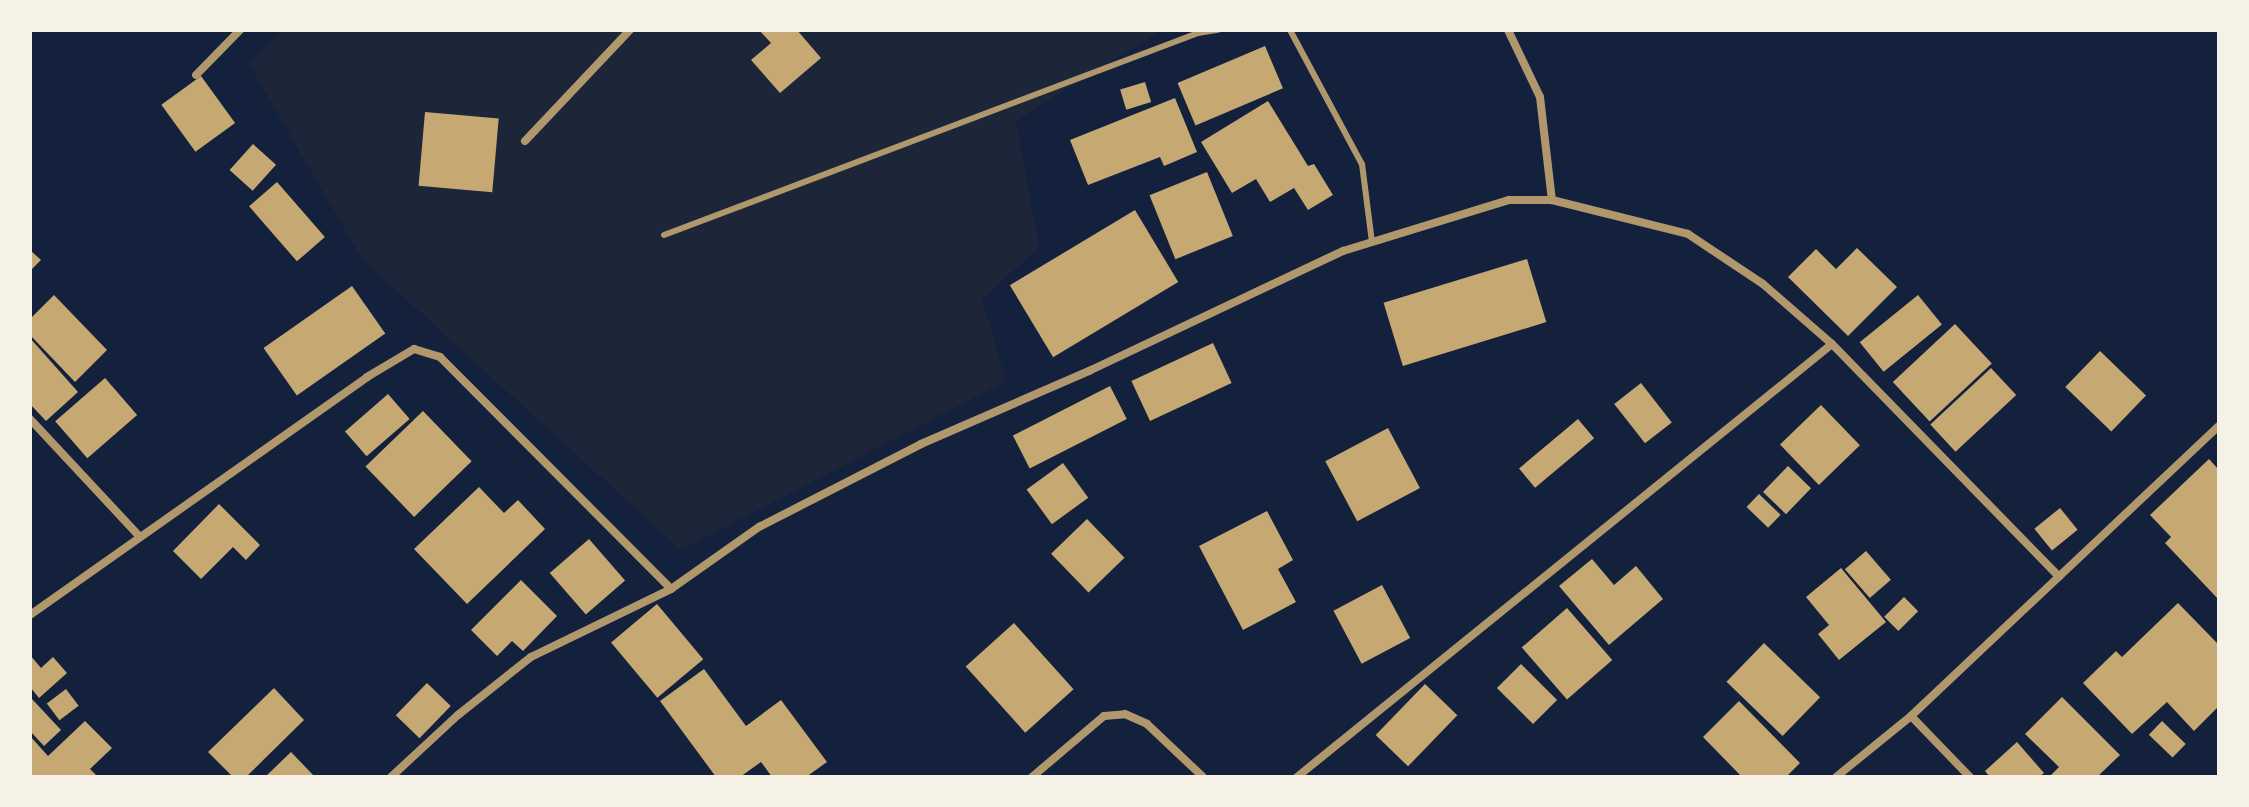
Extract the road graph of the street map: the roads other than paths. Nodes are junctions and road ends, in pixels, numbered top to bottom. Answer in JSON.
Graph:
{"nodes":[{"id":1,"x":240,"y":30,"type":"edge"},
{"id":2,"x":630,"y":30,"type":"edge"},
{"id":3,"x":1218,"y":30,"type":"edge"},
{"id":4,"x":1290,"y":30,"type":"edge"},
{"id":5,"x":1508,"y":30,"type":"edge"},
{"id":6,"x":196,"y":75,"type":"dead end"},
{"id":7,"x":525,"y":141,"type":"dead end"},
{"id":8,"x":1552,"y":200,"type":"junction"},
{"id":9,"x":664,"y":235,"type":"dead end"},
{"id":10,"x":1372,"y":242,"type":"junction"},
{"id":11,"x":1832,"y":344,"type":"junction"},
{"id":12,"x":30,"y":419,"type":"edge"},
{"id":13,"x":2219,"y":426,"type":"edge"},
{"id":14,"x":140,"y":537,"type":"junction"},
{"id":15,"x":2059,"y":577,"type":"junction"},
{"id":16,"x":671,"y":589,"type":"junction"},
{"id":17,"x":30,"y":615,"type":"edge"},
{"id":18,"x":1911,"y":716,"type":"junction"},
{"id":19,"x":391,"y":777,"type":"edge"},
{"id":20,"x":1032,"y":777,"type":"edge"},
{"id":21,"x":1203,"y":777,"type":"edge"},
{"id":22,"x":1297,"y":777,"type":"edge"},
{"id":23,"x":1836,"y":777,"type":"edge"},
{"id":24,"x":1970,"y":777,"type":"edge"}],
"edges":[{"from":1,"to":6,"type":"street"},
{"from":2,"to":7,"type":"street"},
{"from":3,"to":9,"type":"lane"},
{"from":4,"to":10,"type":"lane"},
{"from":5,"to":8,"type":"street"},
{"from":8,"to":10,"type":"street"},
{"from":8,"to":11,"type":"street"},
{"from":10,"to":16,"type":"street"},
{"from":11,"to":15,"type":"street"},
{"from":11,"to":22,"type":"street"},
{"from":12,"to":14,"type":"street"},
{"from":13,"to":15,"type":"street"},
{"from":14,"to":16,"type":"street"},
{"from":14,"to":17,"type":"street"},
{"from":15,"to":18,"type":"street"},
{"from":16,"to":19,"type":"street"},
{"from":18,"to":23,"type":"street"},
{"from":18,"to":24,"type":"street"},
{"from":20,"to":21,"type":"street"}]}
